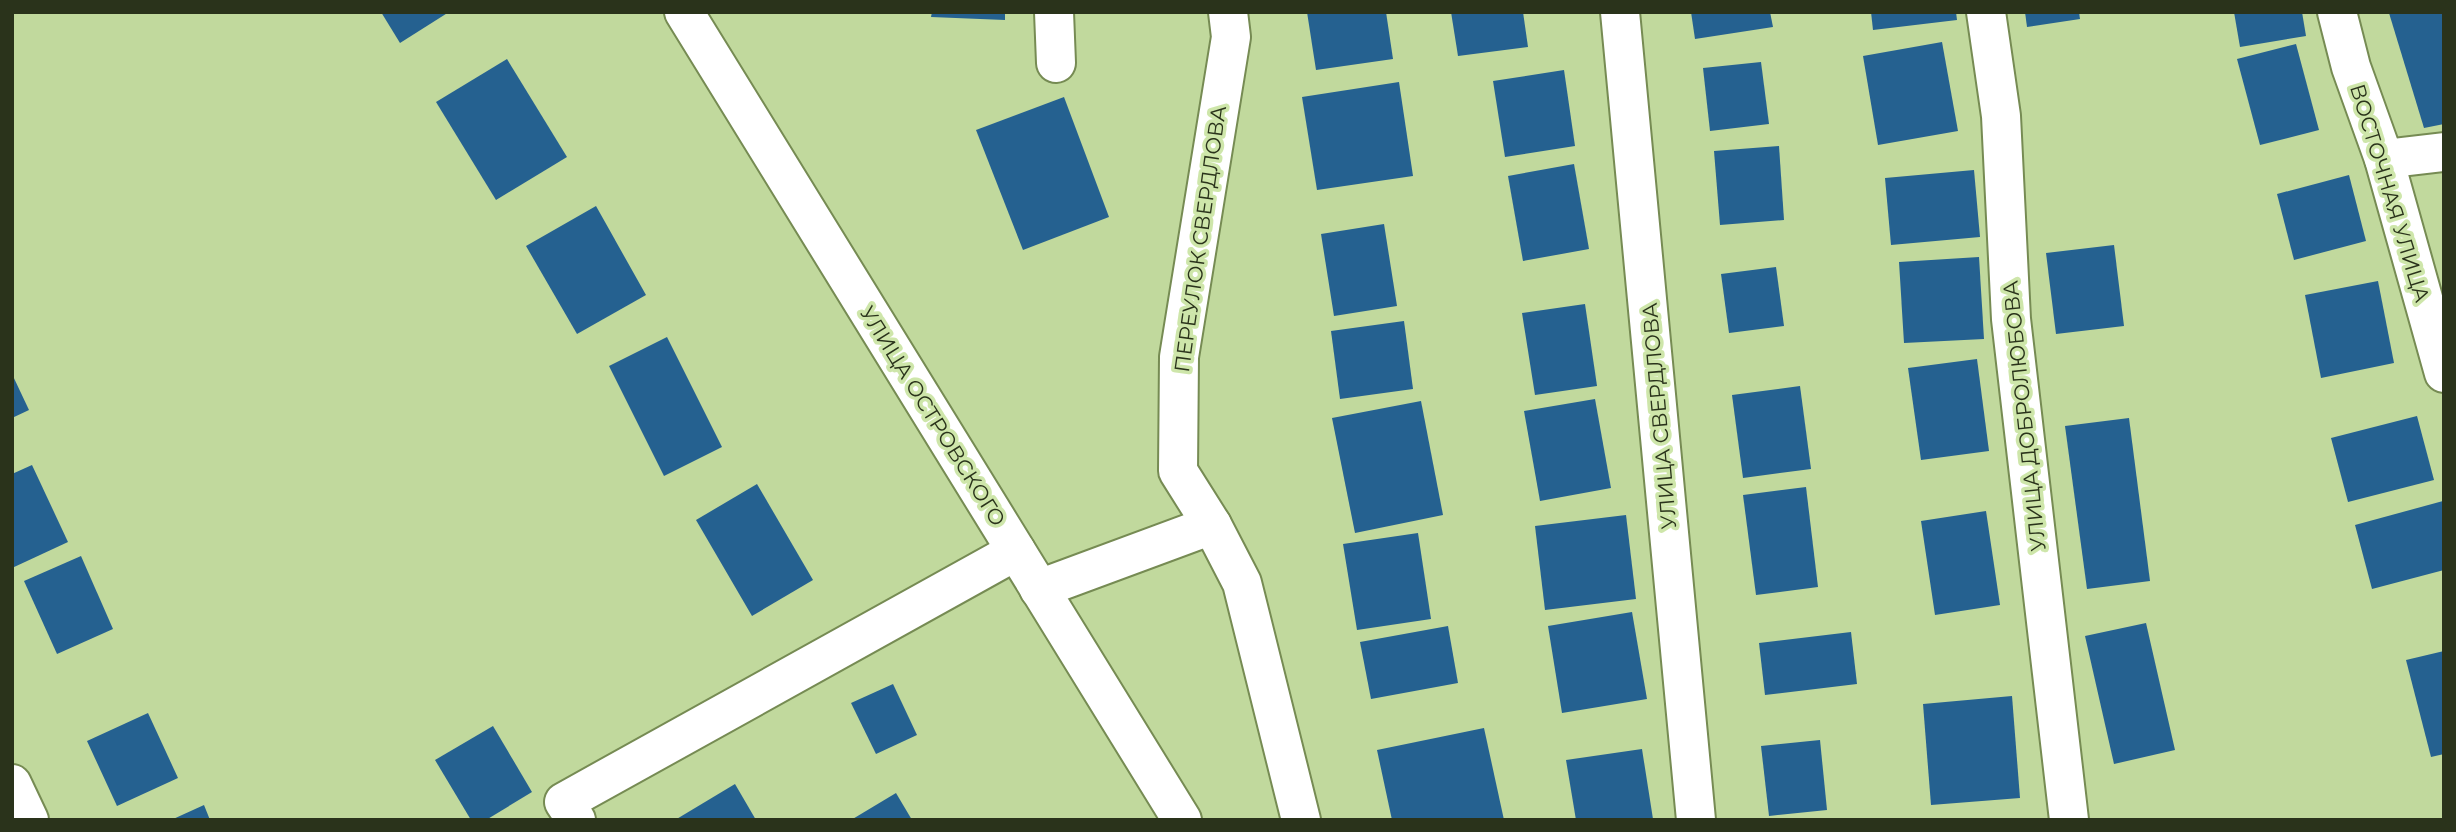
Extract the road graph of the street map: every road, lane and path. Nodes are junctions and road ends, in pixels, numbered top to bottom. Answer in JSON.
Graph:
{"nodes":[{"id":1,"x":684,"y":12,"type":"edge"},
{"id":2,"x":1054,"y":12,"type":"edge"},
{"id":3,"x":1228,"y":12,"type":"edge"},
{"id":4,"x":1620,"y":12,"type":"edge"},
{"id":5,"x":1986,"y":12,"type":"edge"},
{"id":6,"x":2337,"y":12,"type":"edge"},
{"id":7,"x":1056,"y":63,"type":"dead end"},
{"id":8,"x":2444,"y":152,"type":"edge"},
{"id":9,"x":2384,"y":159,"type":"junction"},
{"id":10,"x":2444,"y":373,"type":"edge"},
{"id":11,"x":1212,"y":525,"type":"junction"},
{"id":12,"x":1016,"y":551,"type":"junction"},
{"id":13,"x":1039,"y":589,"type":"junction"},
{"id":14,"x":12,"y":784,"type":"edge"},
{"id":15,"x":570,"y":811,"type":"edge"},
{"id":16,"x":29,"y":820,"type":"edge"},
{"id":17,"x":1182,"y":820,"type":"edge"},
{"id":18,"x":1301,"y":820,"type":"edge"},
{"id":19,"x":1696,"y":820,"type":"edge"},
{"id":20,"x":2069,"y":820,"type":"edge"}],
"edges":[{"from":1,"to":12,"type":"street","name":"УЛИЦА ОСТРОВСКОГО"},
{"from":2,"to":7,"type":"street"},
{"from":3,"to":11,"type":"street","name":"ПЕРЕУЛОК СВЕРДЛОВА"},
{"from":4,"to":19,"type":"street","name":"УЛИЦА СВЕРДЛОВА"},
{"from":5,"to":20,"type":"street","name":"УЛИЦА ДОБРОЛЮБОВА"},
{"from":6,"to":9,"type":"street","name":"ВОСТОЧНАЯ УЛИЦА"},
{"from":8,"to":9,"type":"street"},
{"from":9,"to":10,"type":"street","name":"ВОСТОЧНАЯ УЛИЦА"},
{"from":11,"to":13,"type":"street"},
{"from":11,"to":18,"type":"street","name":"ПЕРЕУЛОК СВЕРДЛОВА"},
{"from":12,"to":13,"type":"street","name":"УЛИЦА ОСТРОВСКОГО"},
{"from":12,"to":15,"type":"street"},
{"from":13,"to":17,"type":"street","name":"УЛИЦА ОСТРОВСКОГО"},
{"from":14,"to":16,"type":"street"}]}
